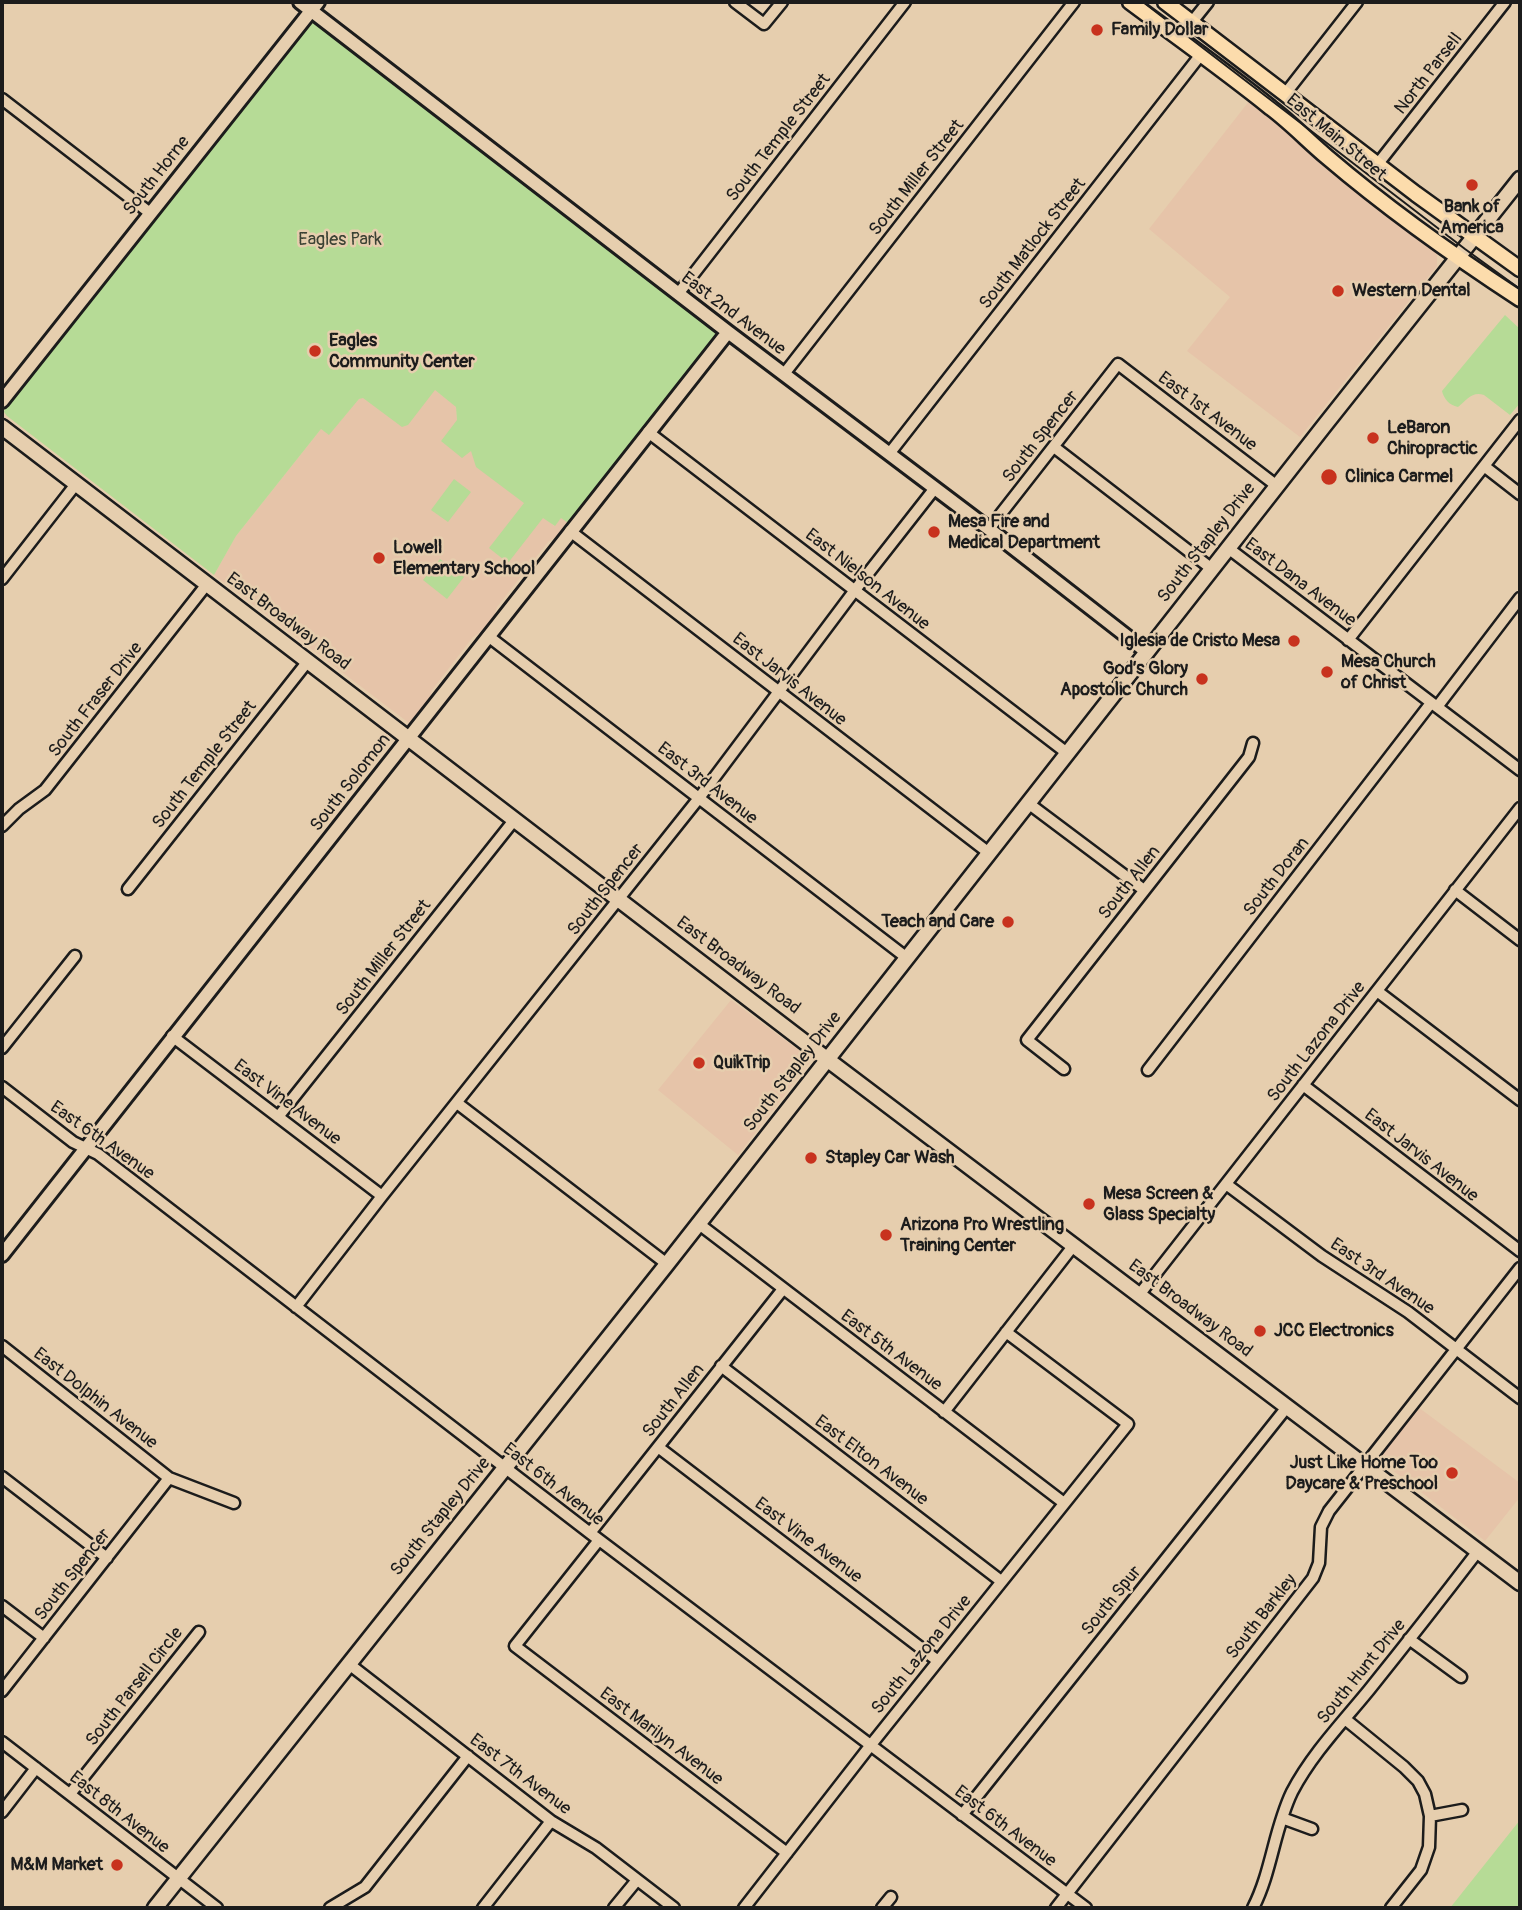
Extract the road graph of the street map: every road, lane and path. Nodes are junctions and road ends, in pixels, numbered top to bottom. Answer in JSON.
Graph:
{"nodes":[{"id":1,"x":300,"y":2,"type":"edge"},
{"id":2,"x":735,"y":2,"type":"edge"},
{"id":3,"x":782,"y":2,"type":"edge"},
{"id":4,"x":905,"y":2,"type":"edge"},
{"id":5,"x":1074,"y":2,"type":"edge"},
{"id":6,"x":1130,"y":2,"type":"edge"},
{"id":7,"x":1165,"y":2,"type":"edge"},
{"id":8,"x":1208,"y":2,"type":"edge"},
{"id":9,"x":1357,"y":2,"type":"edge"},
{"id":10,"x":1505,"y":2,"type":"edge"},
{"id":11,"x":314,"y":6,"type":"edge"},
{"id":12,"x":1192,"y":22,"type":"junction"},
{"id":13,"x":1202,"y":53,"type":"junction"},
{"id":14,"x":1285,"y":94,"type":"junction"},
{"id":15,"x":2,"y":99,"type":"edge"},
{"id":16,"x":1377,"y":165,"type":"junction"},
{"id":17,"x":1520,"y":179,"type":"edge"},
{"id":18,"x":150,"y":213,"type":"junction"},
{"id":19,"x":1474,"y":237,"type":"junction"},
{"id":20,"x":1458,"y":257,"type":"junction"},
{"id":21,"x":1520,"y":269,"type":"edge"},
{"id":22,"x":678,"y":294,"type":"junction"},
{"id":23,"x":1520,"y":299,"type":"edge"},
{"id":24,"x":728,"y":332,"type":"junction"},
{"id":25,"x":1118,"y":364,"type":"joint"},
{"id":26,"x":784,"y":374,"type":"junction"},
{"id":27,"x":2,"y":401,"type":"edge"},
{"id":28,"x":1520,"y":420,"type":"edge"},
{"id":29,"x":2,"y":427,"type":"edge"},
{"id":30,"x":648,"y":432,"type":"junction"},
{"id":31,"x":1054,"y":447,"type":"junction"},
{"id":32,"x":890,"y":454,"type":"junction"},
{"id":33,"x":1484,"y":466,"type":"junction"},
{"id":34,"x":76,"y":484,"type":"junction"},
{"id":35,"x":1277,"y":486,"type":"junction"},
{"id":36,"x":935,"y":488,"type":"junction"},
{"id":37,"x":1520,"y":494,"type":"edge"},
{"id":38,"x":989,"y":529,"type":"junction"},
{"id":39,"x":570,"y":531,"type":"junction"},
{"id":40,"x":1228,"y":548,"type":"junction"},
{"id":41,"x":1212,"y":569,"type":"junction"},
{"id":42,"x":2,"y":579,"type":"edge"},
{"id":43,"x":207,"y":584,"type":"junction"},
{"id":44,"x":855,"y":590,"type":"junction"},
{"id":45,"x":1520,"y":598,"type":"edge"},
{"id":46,"x":488,"y":636,"type":"junction"},
{"id":47,"x":1348,"y":639,"type":"junction"},
{"id":48,"x":1147,"y":652,"type":"junction"},
{"id":49,"x":308,"y":661,"type":"junction"},
{"id":50,"x":780,"y":692,"type":"junction"},
{"id":51,"x":1434,"y":705,"type":"junction"},
{"id":52,"x":408,"y":738,"type":"junction"},
{"id":53,"x":1253,"y":743,"type":"dead end"},
{"id":54,"x":1067,"y":753,"type":"junction"},
{"id":55,"x":1520,"y":770,"type":"edge"},
{"id":56,"x":699,"y":798,"type":"junction"},
{"id":57,"x":1028,"y":803,"type":"junction"},
{"id":58,"x":1520,"y":808,"type":"edge"},
{"id":59,"x":514,"y":819,"type":"junction"},
{"id":60,"x":2,"y":826,"type":"edge"},
{"id":61,"x":989,"y":853,"type":"junction"},
{"id":62,"x":128,"y":889,"type":"dead end"},
{"id":63,"x":1144,"y":890,"type":"junction"},
{"id":64,"x":1455,"y":890,"type":"junction"},
{"id":65,"x":618,"y":899,"type":"junction"},
{"id":66,"x":1520,"y":940,"type":"edge"},
{"id":67,"x":75,"y":956,"type":"dead end"},
{"id":68,"x":907,"y":958,"type":"junction"},
{"id":69,"x":1377,"y":991,"type":"junction"},
{"id":70,"x":172,"y":1036,"type":"junction"},
{"id":71,"x":2,"y":1048,"type":"edge"},
{"id":72,"x":828,"y":1060,"type":"junction"},
{"id":73,"x":1064,"y":1069,"type":"dead end"},
{"id":74,"x":1148,"y":1070,"type":"dead end"},
{"id":75,"x":1304,"y":1085,"type":"junction"},
{"id":76,"x":2,"y":1087,"type":"edge"},
{"id":77,"x":1520,"y":1100,"type":"edge"},
{"id":78,"x":457,"y":1103,"type":"junction"},
{"id":79,"x":278,"y":1117,"type":"junction"},
{"id":80,"x":86,"y":1148,"type":"junction"},
{"id":81,"x":1226,"y":1184,"type":"junction"},
{"id":82,"x":382,"y":1196,"type":"junction"},
{"id":83,"x":699,"y":1224,"type":"junction"},
{"id":84,"x":1074,"y":1245,"type":"junction"},
{"id":85,"x":1520,"y":1251,"type":"edge"},
{"id":86,"x":2,"y":1255,"type":"edge"},
{"id":87,"x":667,"y":1264,"type":"junction"},
{"id":88,"x":1520,"y":1268,"type":"edge"},
{"id":89,"x":783,"y":1289,"type":"junction"},
{"id":90,"x":1139,"y":1295,"type":"junction"},
{"id":91,"x":296,"y":1307,"type":"junction"},
{"id":92,"x":1006,"y":1332,"type":"junction"},
{"id":93,"x":2,"y":1346,"type":"edge"},
{"id":94,"x":1456,"y":1348,"type":"junction"},
{"id":95,"x":722,"y":1366,"type":"junction"},
{"id":96,"x":1520,"y":1398,"type":"edge"},
{"id":97,"x":1287,"y":1407,"type":"junction"},
{"id":98,"x":944,"y":1412,"type":"junction"},
{"id":99,"x":658,"y":1447,"type":"junction"},
{"id":100,"x":1364,"y":1465,"type":"junction"},
{"id":101,"x":505,"y":1468,"type":"junction"},
{"id":102,"x":2,"y":1477,"type":"edge"},
{"id":103,"x":169,"y":1478,"type":"junction"},
{"id":104,"x":234,"y":1503,"type":"dead end"},
{"id":105,"x":1064,"y":1503,"type":"junction"},
{"id":106,"x":590,"y":1533,"type":"junction"},
{"id":107,"x":599,"y":1540,"type":"junction"},
{"id":108,"x":1478,"y":1551,"type":"junction"},
{"id":109,"x":107,"y":1558,"type":"junction"},
{"id":110,"x":1001,"y":1581,"type":"junction"},
{"id":111,"x":1520,"y":1583,"type":"edge"},
{"id":112,"x":2,"y":1606,"type":"edge"},
{"id":113,"x":199,"y":1632,"type":"dead end"},
{"id":114,"x":44,"y":1638,"type":"junction"},
{"id":115,"x":1409,"y":1639,"type":"junction"},
{"id":116,"x":938,"y":1661,"type":"junction"},
{"id":117,"x":349,"y":1664,"type":"junction"},
{"id":118,"x":1461,"y":1677,"type":"dead end"},
{"id":119,"x":2,"y":1691,"type":"edge"},
{"id":120,"x":1345,"y":1719,"type":"junction"},
{"id":121,"x":2,"y":1742,"type":"edge"},
{"id":122,"x":870,"y":1746,"type":"junction"},
{"id":123,"x":468,"y":1756,"type":"junction"},
{"id":124,"x":36,"y":1768,"type":"junction"},
{"id":125,"x":70,"y":1794,"type":"junction"},
{"id":126,"x":1462,"y":1810,"type":"dead end"},
{"id":127,"x":2,"y":1812,"type":"edge"},
{"id":128,"x":962,"y":1815,"type":"junction"},
{"id":129,"x":1430,"y":1816,"type":"junction"},
{"id":130,"x":1282,"y":1818,"type":"junction"},
{"id":131,"x":551,"y":1821,"type":"junction"},
{"id":132,"x":1312,"y":1829,"type":"dead end"},
{"id":133,"x":787,"y":1853,"type":"junction"},
{"id":134,"x":179,"y":1878,"type":"junction"},
{"id":135,"x":637,"y":1880,"type":"junction"},
{"id":136,"x":1067,"y":1894,"type":"junction"},
{"id":137,"x":891,"y":1897,"type":"dead end"},
{"id":138,"x":155,"y":1908,"type":"edge"},
{"id":139,"x":218,"y":1908,"type":"edge"},
{"id":140,"x":330,"y":1908,"type":"edge"},
{"id":141,"x":483,"y":1908,"type":"edge"},
{"id":142,"x":614,"y":1908,"type":"edge"},
{"id":143,"x":674,"y":1908,"type":"edge"},
{"id":144,"x":744,"y":1908,"type":"edge"},
{"id":145,"x":882,"y":1908,"type":"edge"},
{"id":146,"x":1056,"y":1908,"type":"edge"},
{"id":147,"x":1086,"y":1908,"type":"edge"},
{"id":148,"x":1253,"y":1908,"type":"edge"},
{"id":149,"x":1391,"y":1908,"type":"edge"}],
"edges":[{"from":1,"to":11,"type":"street","name":"East 2nd Avenue"},
{"from":2,"to":3,"type":"street"},
{"from":4,"to":22,"type":"street","name":"South Temple Street"},
{"from":5,"to":26,"type":"street","name":"South Miller Street"},
{"from":6,"to":13,"type":"main road","name":"East Main Street"},
{"from":7,"to":12,"type":"main road","name":"East Main Street"},
{"from":8,"to":12,"type":"street"},
{"from":9,"to":14,"type":"street"},
{"from":10,"to":16,"type":"street","name":"North Parsell"},
{"from":11,"to":18,"type":"street","name":"South Horne"},
{"from":11,"to":22,"type":"street","name":"East 2nd Avenue"},
{"from":12,"to":14,"type":"main road","name":"East Main Street"},
{"from":13,"to":20,"type":"main road","name":"East Main Street"},
{"from":13,"to":32,"type":"street","name":"South Matlock Street"},
{"from":14,"to":16,"type":"main road","name":"East Main Street"},
{"from":15,"to":18,"type":"street"},
{"from":16,"to":19,"type":"main road","name":"East Main Street"},
{"from":17,"to":19,"type":"main road","name":"South Stapley Drive"},
{"from":18,"to":27,"type":"street","name":"South Horne"},
{"from":19,"to":20,"type":"main road","name":"South Stapley Drive"},
{"from":19,"to":21,"type":"main road","name":"East Main Street"},
{"from":20,"to":23,"type":"main road","name":"East Main Street"},
{"from":20,"to":35,"type":"main road","name":"South Stapley Drive"},
{"from":22,"to":24,"type":"street","name":"East 2nd Avenue"},
{"from":24,"to":26,"type":"street","name":"East 2nd Avenue"},
{"from":24,"to":30,"type":"street","name":"South Solomon"},
{"from":25,"to":31,"type":"street","name":"South Spencer"},
{"from":25,"to":35,"type":"street","name":"East 1st Avenue"},
{"from":26,"to":32,"type":"street","name":"East 2nd Avenue"},
{"from":28,"to":33,"type":"street"},
{"from":29,"to":34,"type":"main road","name":"East Broadway Road"},
{"from":30,"to":39,"type":"street","name":"South Solomon"},
{"from":30,"to":44,"type":"street","name":"East Nielson Avenue"},
{"from":31,"to":38,"type":"street","name":"South Spencer"},
{"from":31,"to":41,"type":"street"},
{"from":32,"to":36,"type":"street","name":"East 2nd Avenue"},
{"from":33,"to":37,"type":"street"},
{"from":33,"to":47,"type":"street"},
{"from":34,"to":42,"type":"street"},
{"from":34,"to":43,"type":"main road","name":"East Broadway Road"},
{"from":35,"to":40,"type":"main road","name":"South Stapley Drive"},
{"from":36,"to":38,"type":"street","name":"East 2nd Avenue"},
{"from":36,"to":44,"type":"street","name":"South Spencer"},
{"from":38,"to":48,"type":"street","name":"East 2nd Avenue"},
{"from":39,"to":46,"type":"street","name":"South Solomon"},
{"from":39,"to":50,"type":"street","name":"East Jarvis Avenue"},
{"from":40,"to":41,"type":"main road","name":"South Stapley Drive"},
{"from":40,"to":47,"type":"street","name":"East Dana Avenue"},
{"from":41,"to":48,"type":"main road","name":"South Stapley Drive"},
{"from":43,"to":49,"type":"main road","name":"East Broadway Road"},
{"from":43,"to":60,"type":"street","name":"South Fraser Drive"},
{"from":44,"to":50,"type":"street","name":"South Spencer"},
{"from":44,"to":54,"type":"street","name":"East Nielson Avenue"},
{"from":45,"to":51,"type":"street","name":"South Doran"},
{"from":46,"to":52,"type":"street","name":"South Solomon"},
{"from":46,"to":56,"type":"street","name":"East 3rd Avenue"},
{"from":47,"to":51,"type":"street","name":"East Dana Avenue"},
{"from":48,"to":54,"type":"main road","name":"South Stapley Drive"},
{"from":49,"to":52,"type":"main road","name":"East Broadway Road"},
{"from":49,"to":62,"type":"street","name":"South Temple Street"},
{"from":50,"to":56,"type":"street","name":"South Spencer"},
{"from":50,"to":61,"type":"street","name":"East Jarvis Avenue"},
{"from":51,"to":55,"type":"street","name":"East Dana Avenue"},
{"from":51,"to":74,"type":"street","name":"South Doran"},
{"from":52,"to":59,"type":"main road","name":"East Broadway Road"},
{"from":52,"to":70,"type":"street","name":"South Solomon"},
{"from":53,"to":63,"type":"street","name":"South Allen"},
{"from":54,"to":57,"type":"main road","name":"South Stapley Drive"},
{"from":56,"to":65,"type":"street","name":"South Spencer"},
{"from":56,"to":68,"type":"street","name":"East 3rd Avenue"},
{"from":57,"to":61,"type":"main road","name":"South Stapley Drive"},
{"from":57,"to":63,"type":"street"},
{"from":58,"to":64,"type":"street","name":"South Lazona Drive"},
{"from":59,"to":65,"type":"main road","name":"East Broadway Road"},
{"from":59,"to":79,"type":"street","name":"South Miller Street"},
{"from":61,"to":68,"type":"main road","name":"South Stapley Drive"},
{"from":63,"to":73,"type":"street","name":"South Allen"},
{"from":64,"to":66,"type":"street"},
{"from":64,"to":69,"type":"street","name":"South Lazona Drive"},
{"from":65,"to":72,"type":"main road","name":"East Broadway Road"},
{"from":65,"to":78,"type":"street","name":"South Spencer"},
{"from":67,"to":71,"type":"street"},
{"from":68,"to":72,"type":"main road","name":"South Stapley Drive"},
{"from":69,"to":75,"type":"street","name":"South Lazona Drive"},
{"from":69,"to":77,"type":"street"},
{"from":70,"to":79,"type":"street","name":"East Vine Avenue"},
{"from":70,"to":80,"type":"street","name":"South Solomon"},
{"from":72,"to":83,"type":"main road","name":"South Stapley Drive"},
{"from":72,"to":84,"type":"main road","name":"East Broadway Road"},
{"from":75,"to":81,"type":"street","name":"South Lazona Drive"},
{"from":75,"to":85,"type":"street","name":"East Jarvis Avenue"},
{"from":76,"to":80,"type":"street","name":"East 6th Avenue"},
{"from":78,"to":82,"type":"street","name":"South Spencer"},
{"from":78,"to":87,"type":"street"},
{"from":79,"to":82,"type":"street","name":"East Vine Avenue"},
{"from":80,"to":86,"type":"street","name":"South Solomon"},
{"from":80,"to":91,"type":"street","name":"East 6th Avenue"},
{"from":81,"to":90,"type":"street","name":"South Lazona Drive"},
{"from":81,"to":94,"type":"street","name":"East 3rd Avenue"},
{"from":82,"to":91,"type":"street","name":"South Spencer"},
{"from":83,"to":87,"type":"main road","name":"South Stapley Drive"},
{"from":83,"to":89,"type":"street","name":"East 5th Avenue"},
{"from":84,"to":90,"type":"main road","name":"East Broadway Road"},
{"from":84,"to":92,"type":"street"},
{"from":87,"to":101,"type":"main road","name":"South Stapley Drive"},
{"from":88,"to":94,"type":"street","name":"South Barkley"},
{"from":89,"to":95,"type":"street","name":"South Allen"},
{"from":89,"to":98,"type":"street","name":"East 5th Avenue"},
{"from":90,"to":97,"type":"main road","name":"East Broadway Road"},
{"from":91,"to":101,"type":"street","name":"East 6th Avenue"},
{"from":92,"to":98,"type":"street"},
{"from":92,"to":105,"type":"street","name":"South Lazona Drive"},
{"from":93,"to":103,"type":"street","name":"East Dolphin Avenue"},
{"from":94,"to":96,"type":"street","name":"East 3rd Avenue"},
{"from":94,"to":100,"type":"street","name":"South Barkley"},
{"from":95,"to":99,"type":"street","name":"South Allen"},
{"from":95,"to":110,"type":"street","name":"East Elton Avenue"},
{"from":97,"to":100,"type":"main road","name":"East Broadway Road"},
{"from":97,"to":128,"type":"street","name":"South Spur"},
{"from":98,"to":105,"type":"street","name":"East 5th Avenue"},
{"from":99,"to":106,"type":"street","name":"South Allen"},
{"from":99,"to":116,"type":"street","name":"East Vine Avenue"},
{"from":100,"to":108,"type":"main road","name":"East Broadway Road"},
{"from":100,"to":136,"type":"street","name":"South Barkley"},
{"from":101,"to":106,"type":"street","name":"East 6th Avenue"},
{"from":101,"to":117,"type":"main road","name":"South Stapley Drive"},
{"from":102,"to":109,"type":"street"},
{"from":103,"to":104,"type":"street","name":"East Dolphin Avenue"},
{"from":103,"to":109,"type":"street","name":"South Spencer"},
{"from":105,"to":110,"type":"street","name":"South Lazona Drive"},
{"from":106,"to":107,"type":"street","name":"East 6th Avenue"},
{"from":107,"to":122,"type":"street","name":"East 6th Avenue"},
{"from":107,"to":133,"type":"street","name":"East Marilyn Avenue"},
{"from":108,"to":111,"type":"main road","name":"East Broadway Road"},
{"from":108,"to":115,"type":"street","name":"South Hunt Drive"},
{"from":109,"to":114,"type":"street","name":"South Spencer"},
{"from":110,"to":116,"type":"street","name":"South Lazona Drive"},
{"from":112,"to":114,"type":"street"},
{"from":113,"to":125,"type":"street","name":"South Parsell Circle"},
{"from":114,"to":119,"type":"street","name":"South Spencer"},
{"from":115,"to":118,"type":"street"},
{"from":115,"to":120,"type":"street","name":"South Hunt Drive"},
{"from":116,"to":122,"type":"street","name":"South Lazona Drive"},
{"from":117,"to":123,"type":"street","name":"East 7th Avenue"},
{"from":117,"to":134,"type":"main road","name":"South Stapley Drive"},
{"from":120,"to":129,"type":"street"},
{"from":120,"to":130,"type":"street","name":"South Hunt Drive"},
{"from":121,"to":124,"type":"street","name":"East 8th Avenue"},
{"from":122,"to":128,"type":"street","name":"East 6th Avenue"},
{"from":122,"to":133,"type":"street","name":"South Lazona Drive"},
{"from":123,"to":131,"type":"street","name":"East 7th Avenue"},
{"from":123,"to":140,"type":"street"},
{"from":124,"to":125,"type":"street","name":"East 8th Avenue"},
{"from":124,"to":127,"type":"street"},
{"from":125,"to":134,"type":"street","name":"East 8th Avenue"},
{"from":126,"to":129,"type":"street"},
{"from":128,"to":136,"type":"street","name":"East 6th Avenue"},
{"from":129,"to":149,"type":"street"},
{"from":130,"to":132,"type":"street"},
{"from":130,"to":148,"type":"street","name":"South Hunt Drive"},
{"from":131,"to":135,"type":"street","name":"East 7th Avenue"},
{"from":131,"to":141,"type":"street"},
{"from":133,"to":144,"type":"street","name":"South Lazona Drive"},
{"from":134,"to":138,"type":"main road","name":"South Stapley Drive"},
{"from":134,"to":139,"type":"street","name":"East 8th Avenue"},
{"from":135,"to":142,"type":"street"},
{"from":135,"to":143,"type":"street","name":"East 7th Avenue"},
{"from":136,"to":146,"type":"street","name":"South Barkley"},
{"from":136,"to":147,"type":"street","name":"East 6th Avenue"},
{"from":137,"to":145,"type":"street"}]}
